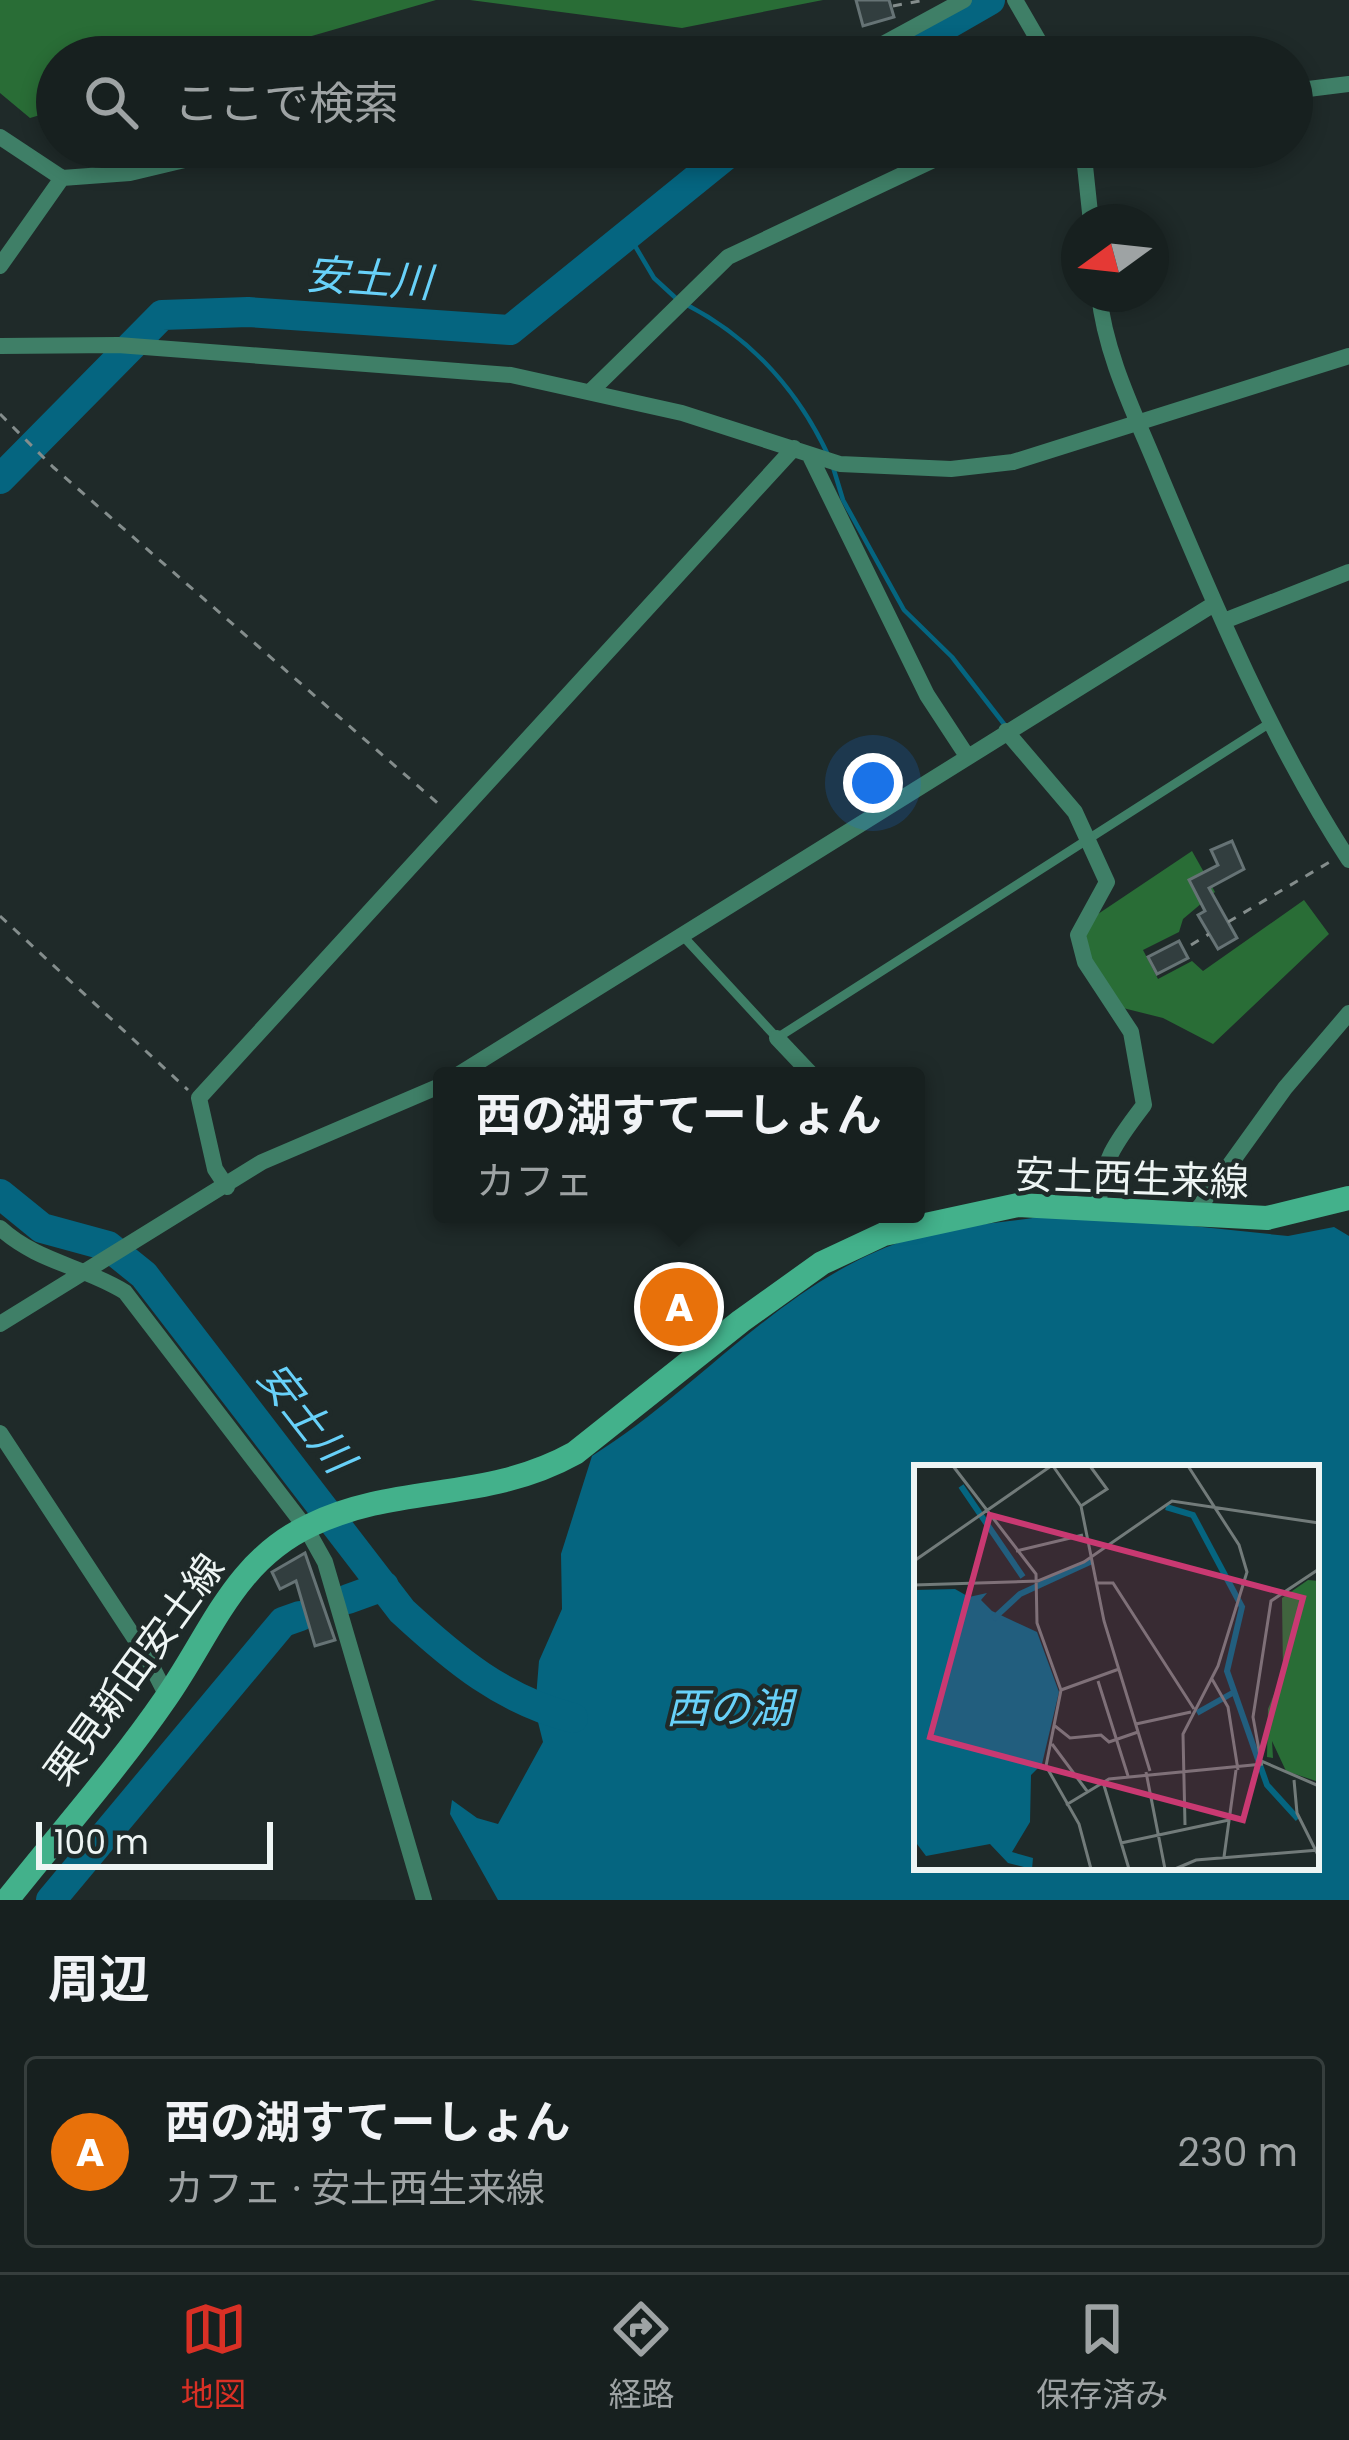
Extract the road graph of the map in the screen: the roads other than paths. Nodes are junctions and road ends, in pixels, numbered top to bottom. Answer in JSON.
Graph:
{"nodes":[{"id":1,"x":964,"y":0,"type":"edge"},
{"id":2,"x":1016,"y":1,"type":"edge"},
{"id":3,"x":898,"y":36,"type":"edge"},
{"id":4,"x":1036,"y":36,"type":"edge"},
{"id":5,"x":1349,"y":84,"type":"edge"},
{"id":6,"x":1313,"y":88,"type":"edge"},
{"id":7,"x":0,"y":137,"type":"edge"},
{"id":8,"x":36,"y":161,"type":"edge"},
{"id":9,"x":47,"y":168,"type":"edge"},
{"id":10,"x":147,"y":168,"type":"edge"},
{"id":11,"x":917,"y":168,"type":"edge"},
{"id":12,"x":1085,"y":168,"type":"edge"},
{"id":13,"x":62,"y":178,"type":"junction"},
{"id":14,"x":1089,"y":204,"type":"edge"},
{"id":15,"x":0,"y":266,"type":"edge"},
{"id":16,"x":1101,"y":312,"type":"edge"},
{"id":17,"x":0,"y":346,"type":"edge"},
{"id":18,"x":1349,"y":356,"type":"edge"},
{"id":19,"x":593,"y":389,"type":"junction"},
{"id":20,"x":1138,"y":422,"type":"junction"},
{"id":21,"x":808,"y":453,"type":"junction"},
{"id":22,"x":1349,"y":572,"type":"edge"},
{"id":23,"x":1214,"y":604,"type":"junction"},
{"id":24,"x":1224,"y":621,"type":"junction"},
{"id":25,"x":1273,"y":721,"type":"junction"},
{"id":26,"x":1006,"y":731,"type":"junction"},
{"id":27,"x":967,"y":756,"type":"junction"},
{"id":28,"x":1088,"y":839,"type":"junction"},
{"id":29,"x":1348,"y":855,"type":"edge"},
{"id":30,"x":681,"y":934,"type":"junction"},
{"id":31,"x":1349,"y":1012,"type":"edge"},
{"id":32,"x":777,"y":1038,"type":"junction"},
{"id":33,"x":470,"y":1067,"type":"edge"},
{"id":34,"x":804,"y":1067,"type":"edge"},
{"id":35,"x":433,"y":1089,"type":"edge"},
{"id":36,"x":227,"y":1186,"type":"junction"},
{"id":37,"x":1349,"y":1198,"type":"edge"},
{"id":38,"x":1099,"y":1207,"type":"junction"},
{"id":39,"x":1195,"y":1213,"type":"junction"},
{"id":40,"x":925,"y":1218,"type":"edge"},
{"id":41,"x":880,"y":1224,"type":"edge"},
{"id":42,"x":0,"y":1228,"type":"edge"},
{"id":43,"x":95,"y":1265,"type":"junction"},
{"id":44,"x":0,"y":1324,"type":"edge"},
{"id":45,"x":0,"y":1433,"type":"edge"},
{"id":46,"x":346,"y":1511,"type":"joint"},
{"id":47,"x":308,"y":1526,"type":"junction"},
{"id":48,"x":167,"y":1696,"type":"junction"},
{"id":49,"x":7,"y":1900,"type":"edge"},
{"id":50,"x":424,"y":1900,"type":"edge"}],
"edges":[{"from":1,"to":3,"type":"street"},
{"from":2,"to":4,"type":"street"},
{"from":5,"to":6,"type":"street"},
{"from":7,"to":8,"type":"street"},
{"from":9,"to":13,"type":"street"},
{"from":10,"to":13,"type":"street"},
{"from":11,"to":19,"type":"street"},
{"from":12,"to":14,"type":"street"},
{"from":13,"to":15,"type":"street"},
{"from":16,"to":20,"type":"street"},
{"from":17,"to":19,"type":"street"},
{"from":18,"to":20,"type":"street"},
{"from":19,"to":21,"type":"street"},
{"from":20,"to":21,"type":"street"},
{"from":20,"to":23,"type":"street"},
{"from":21,"to":27,"type":"street"},
{"from":21,"to":36,"type":"street"},
{"from":22,"to":24,"type":"street"},
{"from":23,"to":24,"type":"street"},
{"from":23,"to":26,"type":"street"},
{"from":24,"to":25,"type":"street"},
{"from":25,"to":28,"type":"lane"},
{"from":25,"to":29,"type":"street"},
{"from":26,"to":27,"type":"street"},
{"from":26,"to":28,"type":"street"},
{"from":27,"to":30,"type":"street"},
{"from":28,"to":32,"type":"lane"},
{"from":28,"to":38,"type":"street"},
{"from":30,"to":32,"type":"lane"},
{"from":30,"to":33,"type":"street"},
{"from":31,"to":39,"type":"street"},
{"from":32,"to":34,"type":"street"},
{"from":35,"to":36,"type":"street"},
{"from":36,"to":43,"type":"street"},
{"from":37,"to":39,"type":"main road","name":"安土西生来線"},
{"from":38,"to":39,"type":"main road","name":"安土西生来線"},
{"from":38,"to":40,"type":"main road","name":"安土西生来線"},
{"from":41,"to":46,"type":"main road","name":"安土西生来線"},
{"from":42,"to":43,"type":"street"},
{"from":43,"to":44,"type":"street"},
{"from":43,"to":47,"type":"street"},
{"from":45,"to":48,"type":"street"},
{"from":46,"to":47,"type":"main road","name":"栗見新田安土線"},
{"from":47,"to":48,"type":"main road","name":"栗見新田安土線"},
{"from":47,"to":50,"type":"street"},
{"from":48,"to":49,"type":"main road","name":"栗見新田安土線"}]}
